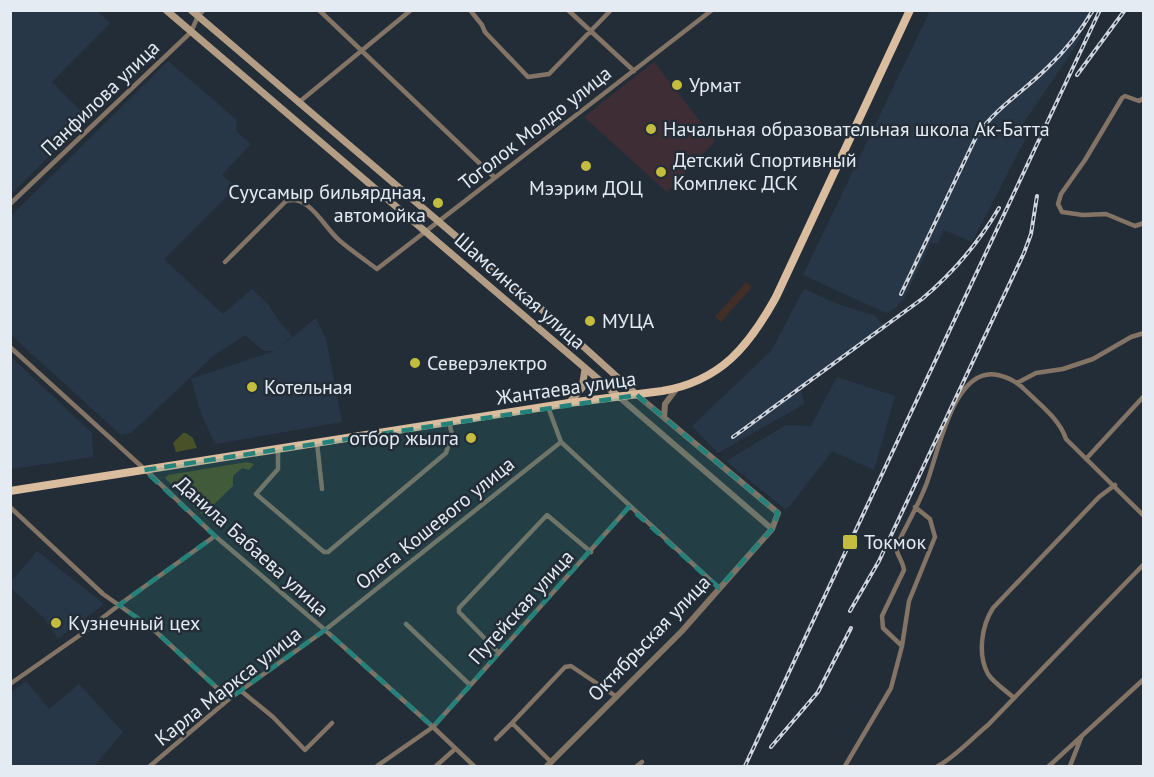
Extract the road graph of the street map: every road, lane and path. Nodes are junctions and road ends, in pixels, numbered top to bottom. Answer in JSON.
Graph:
{"nodes":[{"id":1,"x":166,"y":10,"type":"edge"},
{"id":2,"x":191,"y":10,"type":"edge"},
{"id":3,"x":319,"y":10,"type":"edge"},
{"id":4,"x":411,"y":10,"type":"edge"},
{"id":5,"x":470,"y":10,"type":"edge"},
{"id":6,"x":568,"y":10,"type":"edge"},
{"id":7,"x":611,"y":10,"type":"edge"},
{"id":8,"x":712,"y":10,"type":"edge"},
{"id":9,"x":910,"y":10,"type":"edge"},
{"id":10,"x":201,"y":13,"type":"edge"},
{"id":11,"x":191,"y":32,"type":"junction"},
{"id":12,"x":591,"y":32,"type":"junction"},
{"id":13,"x":362,"y":51,"type":"junction"},
{"id":14,"x":634,"y":71,"type":"junction"},
{"id":15,"x":1143,"y":98,"type":"edge"},
{"id":16,"x":298,"y":103,"type":"junction"},
{"id":17,"x":495,"y":178,"type":"junction"},
{"id":18,"x":10,"y":204,"type":"edge"},
{"id":19,"x":438,"y":222,"type":"junction"},
{"id":20,"x":1143,"y":223,"type":"edge"},
{"id":21,"x":425,"y":232,"type":"junction"},
{"id":22,"x":225,"y":262,"type":"dead end"},
{"id":23,"x":1143,"y":333,"type":"edge"},
{"id":24,"x":10,"y":347,"type":"edge"},
{"id":25,"x":585,"y":369,"type":"junction"},
{"id":26,"x":1017,"y":383,"type":"junction"},
{"id":27,"x":677,"y":388,"type":"junction"},
{"id":28,"x":638,"y":395,"type":"junction"},
{"id":29,"x":1143,"y":396,"type":"edge"},
{"id":30,"x":619,"y":397,"type":"junction"},
{"id":31,"x":569,"y":403,"type":"junction"},
{"id":32,"x":548,"y":406,"type":"junction"},
{"id":33,"x":664,"y":417,"type":"junction"},
{"id":34,"x":449,"y":422,"type":"junction"},
{"id":35,"x":561,"y":442,"type":"junction"},
{"id":36,"x":317,"y":443,"type":"junction"},
{"id":37,"x":278,"y":449,"type":"junction"},
{"id":38,"x":1086,"y":459,"type":"junction"},
{"id":39,"x":144,"y":470,"type":"junction"},
{"id":40,"x":1115,"y":485,"type":"junction"},
{"id":41,"x":322,"y":489,"type":"dead end"},
{"id":42,"x":10,"y":491,"type":"edge"},
{"id":43,"x":10,"y":507,"type":"edge"},
{"id":44,"x":629,"y":507,"type":"junction"},
{"id":45,"x":915,"y":507,"type":"junction"},
{"id":46,"x":1143,"y":516,"type":"edge"},
{"id":47,"x":772,"y":529,"type":"junction"},
{"id":48,"x":214,"y":536,"type":"junction"},
{"id":49,"x":591,"y":552,"type":"junction"},
{"id":50,"x":1143,"y":564,"type":"edge"},
{"id":51,"x":719,"y":588,"type":"junction"},
{"id":52,"x":119,"y":605,"type":"junction"},
{"id":53,"x":405,"y":624,"type":"dead end"},
{"id":54,"x":326,"y":629,"type":"junction"},
{"id":55,"x":902,"y":646,"type":"junction"},
{"id":56,"x":499,"y":653,"type":"junction"},
{"id":57,"x":1143,"y":679,"type":"edge"},
{"id":58,"x":10,"y":684,"type":"edge"},
{"id":59,"x":470,"y":685,"type":"junction"},
{"id":60,"x":240,"y":690,"type":"junction"},
{"id":61,"x":617,"y":697,"type":"junction"},
{"id":62,"x":1013,"y":697,"type":"junction"},
{"id":63,"x":229,"y":699,"type":"junction"},
{"id":64,"x":332,"y":723,"type":"dead end"},
{"id":65,"x":512,"y":723,"type":"junction"},
{"id":66,"x":433,"y":727,"type":"junction"},
{"id":67,"x":1081,"y":737,"type":"junction"},
{"id":68,"x":496,"y":739,"type":"dead end"},
{"id":69,"x":455,"y":749,"type":"junction"},
{"id":70,"x":549,"y":764,"type":"edge"},
{"id":71,"x":150,"y":766,"type":"edge"},
{"id":72,"x":376,"y":766,"type":"edge"},
{"id":73,"x":436,"y":766,"type":"edge"},
{"id":74,"x":474,"y":766,"type":"edge"},
{"id":75,"x":844,"y":766,"type":"edge"},
{"id":76,"x":938,"y":766,"type":"edge"},
{"id":77,"x":1049,"y":766,"type":"edge"},
{"id":78,"x":1070,"y":766,"type":"edge"}],
"edges":[{"from":1,"to":11,"type":"main road","name":"Шамсинская улица"},
{"from":2,"to":10,"type":"main road","name":"Шамсинская улица"},
{"from":3,"to":13,"type":"street"},
{"from":4,"to":13,"type":"street"},
{"from":5,"to":12,"type":"street"},
{"from":6,"to":12,"type":"street"},
{"from":7,"to":12,"type":"street"},
{"from":8,"to":14,"type":"street","name":"Тоголок Молдо улица"},
{"from":9,"to":27,"type":"main road","name":"Жантаева улица"},
{"from":10,"to":11,"type":"street","name":"Панфилова улица"},
{"from":10,"to":16,"type":"main road","name":"Шамсинская улица"},
{"from":11,"to":18,"type":"street","name":"Панфилова улица"},
{"from":11,"to":21,"type":"main road","name":"Шамсинская улица"},
{"from":12,"to":14,"type":"street"},
{"from":13,"to":16,"type":"street"},
{"from":13,"to":17,"type":"street"},
{"from":14,"to":17,"type":"street","name":"Тоголок Молдо улица"},
{"from":15,"to":20,"type":"street"},
{"from":16,"to":19,"type":"main road","name":"Шамсинская улица"},
{"from":17,"to":19,"type":"street","name":"Тоголок Молдо улица"},
{"from":19,"to":21,"type":"street","name":"Тоголок Молдо улица"},
{"from":19,"to":28,"type":"main road","name":"Шамсинская улица"},
{"from":21,"to":22,"type":"street","name":"Тоголок Молдо улица"},
{"from":21,"to":25,"type":"main road","name":"Шамсинская улица"},
{"from":23,"to":26,"type":"street"},
{"from":24,"to":39,"type":"street","name":"Данила Бабаева улица"},
{"from":25,"to":30,"type":"main road","name":"Шамсинская улица"},
{"from":25,"to":31,"type":"main road"},
{"from":26,"to":38,"type":"street"},
{"from":26,"to":45,"type":"street"},
{"from":27,"to":28,"type":"main road","name":"Жантаева улица"},
{"from":27,"to":33,"type":"street"},
{"from":28,"to":30,"type":"main road","name":"Жантаева улица"},
{"from":28,"to":33,"type":"street","name":"Шамсинская улица"},
{"from":29,"to":38,"type":"street"},
{"from":30,"to":31,"type":"main road","name":"Жантаева улица"},
{"from":30,"to":47,"type":"street","name":"Шамсинская улица"},
{"from":31,"to":32,"type":"main road","name":"Жантаева улица"},
{"from":32,"to":34,"type":"main road","name":"Жантаева улица"},
{"from":32,"to":35,"type":"street"},
{"from":33,"to":47,"type":"street","name":"Шамсинская улица"},
{"from":34,"to":36,"type":"main road","name":"Жантаева улица"},
{"from":34,"to":37,"type":"street"},
{"from":35,"to":44,"type":"street"},
{"from":35,"to":54,"type":"street","name":"Олега Кошевого улица"},
{"from":36,"to":37,"type":"main road","name":"Жантаева улица"},
{"from":36,"to":41,"type":"street"},
{"from":37,"to":39,"type":"main road","name":"Жантаева улица"},
{"from":38,"to":40,"type":"street"},
{"from":39,"to":42,"type":"main road","name":"Жантаева улица"},
{"from":39,"to":48,"type":"street","name":"Данила Бабаева улица"},
{"from":40,"to":46,"type":"street"},
{"from":40,"to":62,"type":"street"},
{"from":43,"to":52,"type":"street"},
{"from":44,"to":49,"type":"street","name":"Путейская улица"},
{"from":44,"to":51,"type":"street"},
{"from":45,"to":55,"type":"street"},
{"from":45,"to":55,"type":"street"},
{"from":47,"to":51,"type":"street","name":"Октябрьская улица"},
{"from":48,"to":52,"type":"street"},
{"from":48,"to":54,"type":"street","name":"Данила Бабаева улица"},
{"from":49,"to":56,"type":"street","name":"Путейская улица"},
{"from":49,"to":56,"type":"street"},
{"from":50,"to":62,"type":"street"},
{"from":51,"to":61,"type":"street","name":"Октябрьская улица"},
{"from":52,"to":58,"type":"street"},
{"from":52,"to":63,"type":"street"},
{"from":53,"to":59,"type":"street"},
{"from":54,"to":60,"type":"street","name":"Карла Маркса улица"},
{"from":54,"to":66,"type":"street","name":"Данила Бабаева улица"},
{"from":55,"to":75,"type":"street"},
{"from":56,"to":59,"type":"street","name":"Путейская улица"},
{"from":57,"to":67,"type":"street"},
{"from":59,"to":66,"type":"street","name":"Путейская улица"},
{"from":60,"to":63,"type":"street","name":"Карла Маркса улица"},
{"from":60,"to":64,"type":"street"},
{"from":61,"to":65,"type":"street"},
{"from":61,"to":70,"type":"street","name":"Октябрьская улица"},
{"from":62,"to":76,"type":"street"},
{"from":63,"to":71,"type":"street","name":"Карла Маркса улица"},
{"from":65,"to":68,"type":"street"},
{"from":65,"to":70,"type":"street"},
{"from":66,"to":69,"type":"street","name":"Данила Бабаева улица"},
{"from":66,"to":72,"type":"street","name":"Путейская улица"},
{"from":67,"to":77,"type":"street"},
{"from":67,"to":78,"type":"street"},
{"from":69,"to":73,"type":"street"},
{"from":69,"to":74,"type":"street","name":"Данила Бабаева улица"}]}
